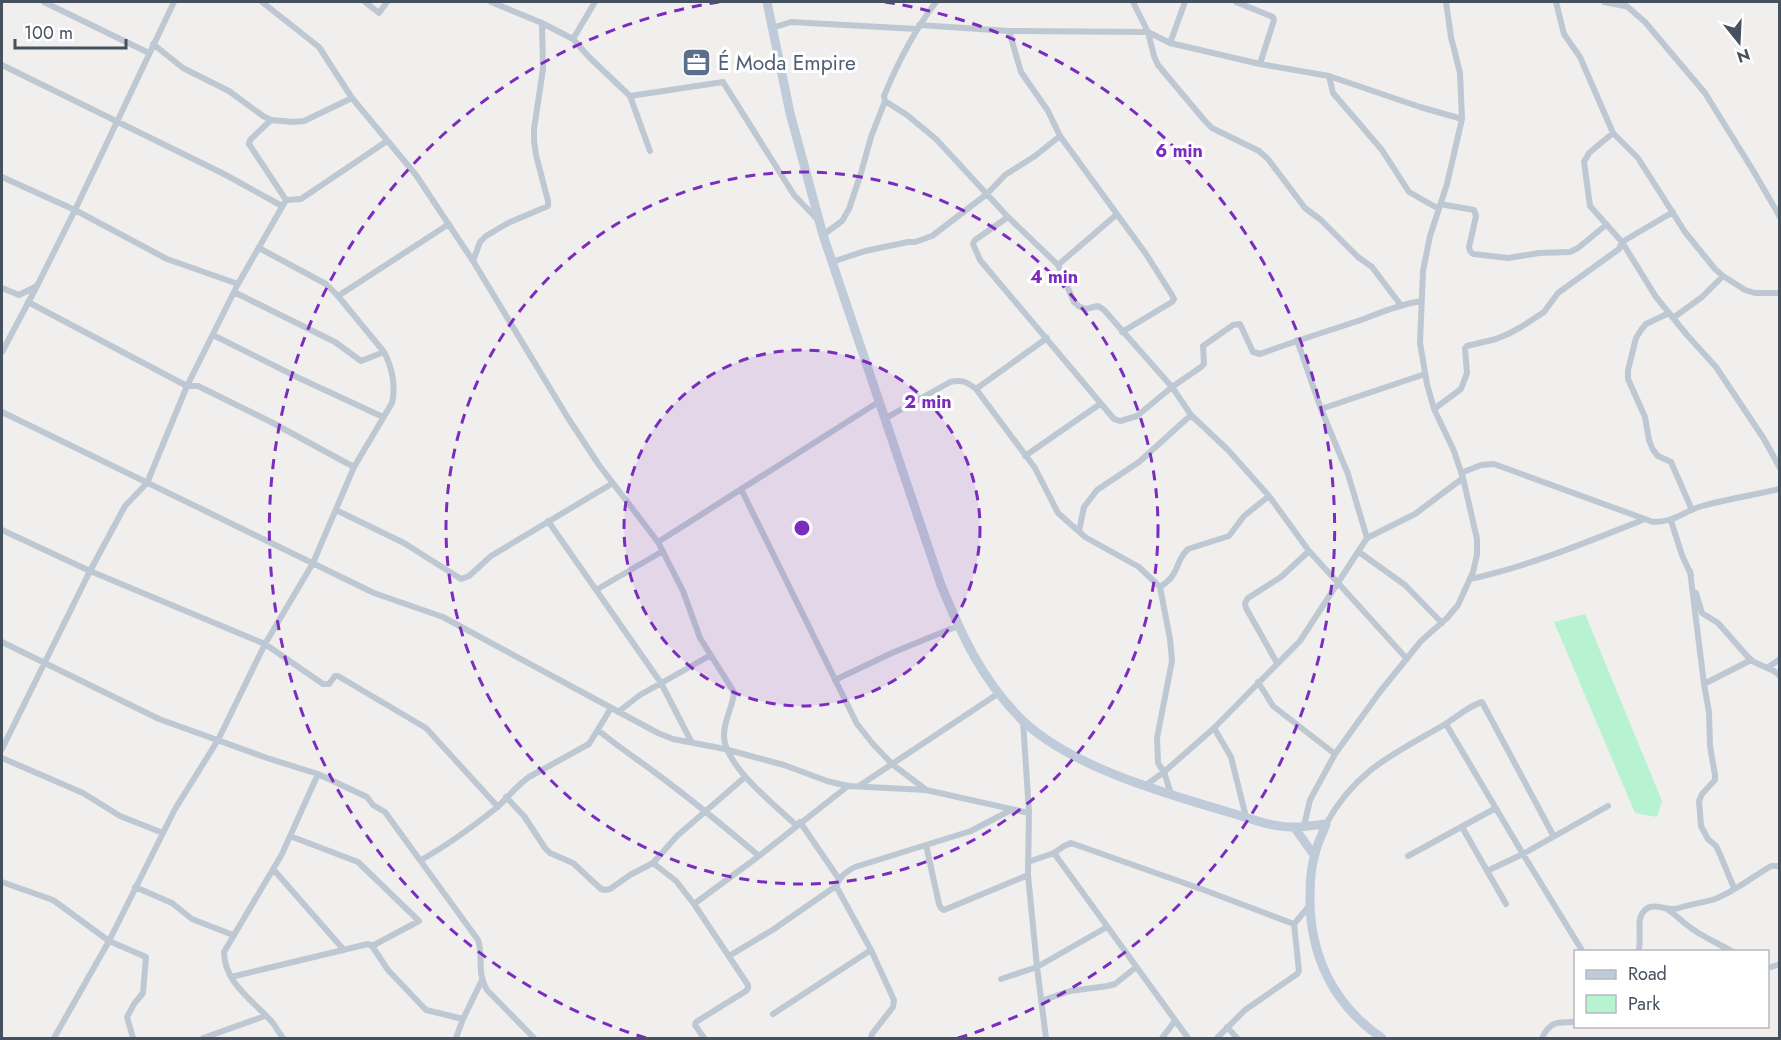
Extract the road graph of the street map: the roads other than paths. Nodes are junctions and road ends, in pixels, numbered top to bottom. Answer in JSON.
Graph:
{"nodes":[{"id":1,"x":44,"y":2,"type":"edge"},
{"id":2,"x":174,"y":2,"type":"edge"},
{"id":3,"x":262,"y":2,"type":"edge"},
{"id":4,"x":365,"y":2,"type":"edge"},
{"id":5,"x":387,"y":2,"type":"edge"},
{"id":6,"x":491,"y":2,"type":"edge"},
{"id":7,"x":595,"y":2,"type":"edge"},
{"id":8,"x":767,"y":2,"type":"edge"},
{"id":9,"x":936,"y":2,"type":"edge"},
{"id":10,"x":1132,"y":2,"type":"edge"},
{"id":11,"x":1185,"y":2,"type":"edge"},
{"id":12,"x":1236,"y":2,"type":"edge"},
{"id":13,"x":1446,"y":2,"type":"edge"},
{"id":14,"x":1556,"y":2,"type":"edge"},
{"id":15,"x":1604,"y":2,"type":"edge"},
{"id":16,"x":1624,"y":4,"type":"edge"},
{"id":17,"x":542,"y":22,"type":"junction"},
{"id":18,"x":918,"y":27,"type":"junction"},
{"id":19,"x":772,"y":28,"type":"junction"},
{"id":20,"x":1009,"y":31,"type":"junction"},
{"id":21,"x":1148,"y":32,"type":"junction"},
{"id":22,"x":573,"y":39,"type":"junction"},
{"id":23,"x":1170,"y":43,"type":"junction"},
{"id":24,"x":153,"y":44,"type":"junction"},
{"id":25,"x":149,"y":53,"type":"junction"},
{"id":26,"x":1260,"y":64,"type":"junction"},
{"id":27,"x":2,"y":65,"type":"edge"},
{"id":28,"x":1329,"y":76,"type":"junction"},
{"id":29,"x":630,"y":96,"type":"junction"},
{"id":30,"x":352,"y":98,"type":"junction"},
{"id":31,"x":885,"y":100,"type":"junction"},
{"id":32,"x":1462,"y":119,"type":"junction"},
{"id":33,"x":271,"y":120,"type":"junction"},
{"id":34,"x":118,"y":123,"type":"junction"},
{"id":35,"x":1613,"y":133,"type":"junction"},
{"id":36,"x":1060,"y":136,"type":"junction"},
{"id":37,"x":387,"y":141,"type":"junction"},
{"id":38,"x":650,"y":151,"type":"dead end"},
{"id":39,"x":2,"y":177,"type":"edge"},
{"id":40,"x":987,"y":194,"type":"junction"},
{"id":41,"x":284,"y":203,"type":"junction"},
{"id":42,"x":1439,"y":206,"type":"junction"},
{"id":43,"x":75,"y":210,"type":"junction"},
{"id":44,"x":1672,"y":212,"type":"junction"},
{"id":45,"x":1116,"y":215,"type":"junction"},
{"id":46,"x":1008,"y":217,"type":"junction"},
{"id":47,"x":1779,"y":217,"type":"edge"},
{"id":48,"x":819,"y":221,"type":"junction"},
{"id":49,"x":449,"y":224,"type":"junction"},
{"id":50,"x":1606,"y":225,"type":"junction"},
{"id":51,"x":823,"y":235,"type":"junction"},
{"id":52,"x":1622,"y":242,"type":"junction"},
{"id":53,"x":259,"y":248,"type":"junction"},
{"id":54,"x":473,"y":261,"type":"junction"},
{"id":55,"x":832,"y":262,"type":"junction"},
{"id":56,"x":1058,"y":265,"type":"junction"},
{"id":57,"x":1723,"y":276,"type":"junction"},
{"id":58,"x":238,"y":284,"type":"junction"},
{"id":59,"x":37,"y":286,"type":"junction"},
{"id":60,"x":2,"y":288,"type":"edge"},
{"id":61,"x":234,"y":292,"type":"junction"},
{"id":62,"x":1779,"y":293,"type":"edge"},
{"id":63,"x":338,"y":296,"type":"junction"},
{"id":64,"x":1421,"y":301,"type":"junction"},
{"id":65,"x":28,"y":302,"type":"junction"},
{"id":66,"x":1400,"y":304,"type":"junction"},
{"id":67,"x":1671,"y":316,"type":"junction"},
{"id":68,"x":1122,"y":332,"type":"junction"},
{"id":69,"x":213,"y":334,"type":"junction"},
{"id":70,"x":1047,"y":338,"type":"junction"},
{"id":71,"x":1297,"y":340,"type":"junction"},
{"id":72,"x":2,"y":352,"type":"edge"},
{"id":73,"x":384,"y":352,"type":"junction"},
{"id":74,"x":1425,"y":374,"type":"junction"},
{"id":75,"x":187,"y":386,"type":"junction"},
{"id":76,"x":1172,"y":387,"type":"junction"},
{"id":77,"x":976,"y":389,"type":"junction"},
{"id":78,"x":880,"y":401,"type":"junction"},
{"id":79,"x":1100,"y":404,"type":"junction"},
{"id":80,"x":1434,"y":408,"type":"junction"},
{"id":81,"x":1321,"y":409,"type":"junction"},
{"id":82,"x":2,"y":412,"type":"edge"},
{"id":83,"x":1191,"y":415,"type":"junction"},
{"id":84,"x":383,"y":417,"type":"junction"},
{"id":85,"x":886,"y":418,"type":"junction"},
{"id":86,"x":1025,"y":456,"type":"junction"},
{"id":87,"x":354,"y":468,"type":"junction"},
{"id":88,"x":1779,"y":468,"type":"edge"},
{"id":89,"x":1462,"y":476,"type":"junction"},
{"id":90,"x":147,"y":483,"type":"junction"},
{"id":91,"x":613,"y":483,"type":"junction"},
{"id":92,"x":741,"y":489,"type":"junction"},
{"id":93,"x":1779,"y":489,"type":"edge"},
{"id":94,"x":1269,"y":496,"type":"junction"},
{"id":95,"x":336,"y":510,"type":"junction"},
{"id":96,"x":1692,"y":510,"type":"junction"},
{"id":97,"x":1645,"y":519,"type":"junction"},
{"id":98,"x":548,"y":521,"type":"junction"},
{"id":99,"x":1671,"y":521,"type":"junction"},
{"id":100,"x":2,"y":530,"type":"edge"},
{"id":101,"x":1079,"y":531,"type":"junction"},
{"id":102,"x":1367,"y":538,"type":"junction"},
{"id":103,"x":658,"y":542,"type":"junction"},
{"id":104,"x":1309,"y":550,"type":"junction"},
{"id":105,"x":663,"y":551,"type":"junction"},
{"id":106,"x":1359,"y":552,"type":"junction"},
{"id":107,"x":313,"y":563,"type":"junction"},
{"id":108,"x":90,"y":571,"type":"junction"},
{"id":109,"x":1690,"y":571,"type":"junction"},
{"id":110,"x":1470,"y":579,"type":"junction"},
{"id":111,"x":1338,"y":583,"type":"junction"},
{"id":112,"x":1160,"y":587,"type":"junction"},
{"id":113,"x":596,"y":590,"type":"junction"},
{"id":114,"x":1442,"y":623,"type":"junction"},
{"id":115,"x":958,"y":626,"type":"junction"},
{"id":116,"x":2,"y":642,"type":"edge"},
{"id":117,"x":265,"y":644,"type":"junction"},
{"id":118,"x":711,"y":655,"type":"junction"},
{"id":119,"x":1407,"y":659,"type":"junction"},
{"id":120,"x":1779,"y":659,"type":"edge"},
{"id":121,"x":1751,"y":660,"type":"junction"},
{"id":122,"x":45,"y":663,"type":"junction"},
{"id":123,"x":1277,"y":663,"type":"junction"},
{"id":124,"x":1767,"y":668,"type":"junction"},
{"id":125,"x":1779,"y":676,"type":"edge"},
{"id":126,"x":835,"y":680,"type":"junction"},
{"id":127,"x":1258,"y":682,"type":"junction"},
{"id":128,"x":661,"y":683,"type":"junction"},
{"id":129,"x":1704,"y":684,"type":"junction"},
{"id":130,"x":999,"y":693,"type":"junction"},
{"id":131,"x":611,"y":708,"type":"junction"},
{"id":132,"x":618,"y":712,"type":"junction"},
{"id":133,"x":1023,"y":720,"type":"junction"},
{"id":134,"x":1446,"y":724,"type":"junction"},
{"id":135,"x":1214,"y":728,"type":"junction"},
{"id":136,"x":598,"y":730,"type":"junction"},
{"id":137,"x":218,"y":740,"type":"junction"},
{"id":138,"x":691,"y":741,"type":"junction"},
{"id":139,"x":2,"y":749,"type":"edge"},
{"id":140,"x":725,"y":749,"type":"junction"},
{"id":141,"x":1335,"y":754,"type":"junction"},
{"id":142,"x":2,"y":758,"type":"edge"},
{"id":143,"x":891,"y":764,"type":"junction"},
{"id":144,"x":1164,"y":772,"type":"junction"},
{"id":145,"x":318,"y":774,"type":"junction"},
{"id":146,"x":745,"y":777,"type":"junction"},
{"id":147,"x":1146,"y":785,"type":"junction"},
{"id":148,"x":848,"y":786,"type":"junction"},
{"id":149,"x":859,"y":786,"type":"junction"},
{"id":150,"x":926,"y":790,"type":"junction"},
{"id":151,"x":1171,"y":794,"type":"junction"},
{"id":152,"x":506,"y":797,"type":"junction"},
{"id":153,"x":1608,"y":806,"type":"dead end"},
{"id":154,"x":498,"y":807,"type":"junction"},
{"id":155,"x":1496,"y":808,"type":"junction"},
{"id":156,"x":1011,"y":809,"type":"junction"},
{"id":157,"x":706,"y":812,"type":"junction"},
{"id":158,"x":1029,"y":813,"type":"junction"},
{"id":159,"x":1246,"y":817,"type":"junction"},
{"id":160,"x":798,"y":824,"type":"junction"},
{"id":161,"x":1326,"y":824,"type":"junction"},
{"id":162,"x":1299,"y":827,"type":"junction"},
{"id":163,"x":1462,"y":827,"type":"junction"},
{"id":164,"x":163,"y":833,"type":"junction"},
{"id":165,"x":290,"y":836,"type":"junction"},
{"id":166,"x":1554,"y":836,"type":"junction"},
{"id":167,"x":926,"y":845,"type":"junction"},
{"id":168,"x":1054,"y":853,"type":"junction"},
{"id":169,"x":1522,"y":854,"type":"junction"},
{"id":170,"x":1314,"y":855,"type":"junction"},
{"id":171,"x":759,"y":856,"type":"junction"},
{"id":172,"x":1408,"y":856,"type":"dead end"},
{"id":173,"x":421,"y":860,"type":"junction"},
{"id":174,"x":1028,"y":862,"type":"junction"},
{"id":175,"x":653,"y":863,"type":"junction"},
{"id":176,"x":1779,"y":866,"type":"edge"},
{"id":177,"x":273,"y":870,"type":"junction"},
{"id":178,"x":1487,"y":871,"type":"junction"},
{"id":179,"x":1028,"y":875,"type":"junction"},
{"id":180,"x":2,"y":882,"type":"edge"},
{"id":181,"x":838,"y":882,"type":"junction"},
{"id":182,"x":135,"y":887,"type":"junction"},
{"id":183,"x":1734,"y":888,"type":"junction"},
{"id":184,"x":694,"y":904,"type":"junction"},
{"id":185,"x":1506,"y":904,"type":"dead end"},
{"id":186,"x":1310,"y":905,"type":"junction"},
{"id":187,"x":1665,"y":908,"type":"junction"},
{"id":188,"x":1294,"y":924,"type":"junction"},
{"id":189,"x":1107,"y":927,"type":"junction"},
{"id":190,"x":233,"y":935,"type":"junction"},
{"id":191,"x":109,"y":941,"type":"junction"},
{"id":192,"x":372,"y":946,"type":"junction"},
{"id":193,"x":344,"y":950,"type":"junction"},
{"id":194,"x":871,"y":950,"type":"junction"},
{"id":195,"x":1583,"y":950,"type":"edge"},
{"id":196,"x":1638,"y":950,"type":"edge"},
{"id":197,"x":1730,"y":950,"type":"edge"},
{"id":198,"x":729,"y":956,"type":"junction"},
{"id":199,"x":1037,"y":966,"type":"junction"},
{"id":200,"x":1135,"y":968,"type":"junction"},
{"id":201,"x":231,"y":977,"type":"junction"},
{"id":202,"x":1001,"y":979,"type":"dead end"},
{"id":203,"x":482,"y":980,"type":"junction"},
{"id":204,"x":1041,"y":1001,"type":"junction"},
{"id":205,"x":774,"y":1014,"type":"dead end"},
{"id":206,"x":265,"y":1016,"type":"junction"},
{"id":207,"x":463,"y":1019,"type":"junction"},
{"id":208,"x":1175,"y":1021,"type":"junction"},
{"id":209,"x":1574,"y":1022,"type":"edge"},
{"id":210,"x":1227,"y":1027,"type":"junction"},
{"id":211,"x":54,"y":1038,"type":"edge"},
{"id":212,"x":133,"y":1038,"type":"edge"},
{"id":213,"x":203,"y":1038,"type":"edge"},
{"id":214,"x":283,"y":1038,"type":"edge"},
{"id":215,"x":456,"y":1038,"type":"edge"},
{"id":216,"x":534,"y":1038,"type":"edge"},
{"id":217,"x":704,"y":1038,"type":"edge"},
{"id":218,"x":871,"y":1038,"type":"edge"},
{"id":219,"x":1046,"y":1038,"type":"edge"},
{"id":220,"x":1162,"y":1038,"type":"edge"},
{"id":221,"x":1188,"y":1038,"type":"edge"},
{"id":222,"x":1217,"y":1038,"type":"edge"},
{"id":223,"x":1237,"y":1038,"type":"edge"},
{"id":224,"x":1375,"y":1038,"type":"edge"},
{"id":225,"x":1381,"y":1038,"type":"edge"},
{"id":226,"x":1542,"y":1038,"type":"edge"}],
"edges":[{"from":1,"to":25,"type":"street"},
{"from":2,"to":24,"type":"street"},
{"from":3,"to":30,"type":"street"},
{"from":4,"to":5,"type":"street"},
{"from":6,"to":17,"type":"street"},
{"from":7,"to":22,"type":"street"},
{"from":8,"to":19,"type":"street"},
{"from":9,"to":18,"type":"street"},
{"from":10,"to":21,"type":"street"},
{"from":11,"to":23,"type":"street"},
{"from":12,"to":26,"type":"street"},
{"from":13,"to":32,"type":"street"},
{"from":14,"to":35,"type":"street"},
{"from":15,"to":16,"type":"street"},
{"from":16,"to":47,"type":"street"},
{"from":17,"to":22,"type":"street"},
{"from":17,"to":54,"type":"street"},
{"from":18,"to":19,"type":"street"},
{"from":18,"to":20,"type":"street"},
{"from":18,"to":31,"type":"street"},
{"from":19,"to":48,"type":"street"},
{"from":20,"to":21,"type":"street"},
{"from":20,"to":36,"type":"street"},
{"from":21,"to":23,"type":"street"},
{"from":21,"to":66,"type":"street"},
{"from":22,"to":29,"type":"street"},
{"from":23,"to":26,"type":"street"},
{"from":24,"to":25,"type":"street"},
{"from":24,"to":33,"type":"street"},
{"from":25,"to":34,"type":"street"},
{"from":26,"to":28,"type":"street"},
{"from":27,"to":34,"type":"street"},
{"from":28,"to":32,"type":"street"},
{"from":28,"to":42,"type":"street"},
{"from":29,"to":38,"type":"street"},
{"from":29,"to":48,"type":"street"},
{"from":30,"to":33,"type":"street"},
{"from":30,"to":37,"type":"street"},
{"from":31,"to":40,"type":"street"},
{"from":31,"to":51,"type":"street"},
{"from":32,"to":42,"type":"street"},
{"from":33,"to":41,"type":"street"},
{"from":34,"to":41,"type":"street"},
{"from":34,"to":43,"type":"street"},
{"from":35,"to":44,"type":"street"},
{"from":35,"to":50,"type":"street"},
{"from":36,"to":40,"type":"street"},
{"from":36,"to":45,"type":"street"},
{"from":37,"to":41,"type":"street"},
{"from":37,"to":49,"type":"street"},
{"from":39,"to":43,"type":"street"},
{"from":40,"to":46,"type":"street"},
{"from":40,"to":55,"type":"street"},
{"from":41,"to":53,"type":"street"},
{"from":42,"to":50,"type":"street"},
{"from":42,"to":64,"type":"street"},
{"from":43,"to":58,"type":"street"},
{"from":43,"to":59,"type":"street"},
{"from":44,"to":52,"type":"street"},
{"from":44,"to":57,"type":"street"},
{"from":45,"to":56,"type":"street"},
{"from":45,"to":68,"type":"street"},
{"from":46,"to":56,"type":"street"},
{"from":46,"to":70,"type":"street"},
{"from":48,"to":51,"type":"street"},
{"from":49,"to":54,"type":"street"},
{"from":49,"to":63,"type":"street"},
{"from":50,"to":52,"type":"street"},
{"from":51,"to":55,"type":"street"},
{"from":52,"to":67,"type":"street"},
{"from":52,"to":80,"type":"street"},
{"from":53,"to":58,"type":"street"},
{"from":53,"to":63,"type":"street"},
{"from":54,"to":91,"type":"street"},
{"from":55,"to":78,"type":"street"},
{"from":56,"to":68,"type":"street"},
{"from":57,"to":62,"type":"street"},
{"from":57,"to":67,"type":"street"},
{"from":58,"to":61,"type":"street"},
{"from":59,"to":60,"type":"street"},
{"from":59,"to":65,"type":"street"},
{"from":61,"to":69,"type":"street"},
{"from":61,"to":73,"type":"street"},
{"from":63,"to":73,"type":"street"},
{"from":64,"to":66,"type":"street"},
{"from":64,"to":74,"type":"street"},
{"from":65,"to":72,"type":"street"},
{"from":65,"to":75,"type":"street"},
{"from":66,"to":71,"type":"street"},
{"from":67,"to":88,"type":"street"},
{"from":67,"to":96,"type":"street"},
{"from":68,"to":76,"type":"street"},
{"from":69,"to":75,"type":"street"},
{"from":69,"to":84,"type":"street"},
{"from":70,"to":77,"type":"street"},
{"from":70,"to":79,"type":"street"},
{"from":71,"to":76,"type":"street"},
{"from":71,"to":81,"type":"street"},
{"from":73,"to":84,"type":"street"},
{"from":74,"to":80,"type":"street"},
{"from":74,"to":81,"type":"street"},
{"from":75,"to":87,"type":"street"},
{"from":75,"to":90,"type":"street"},
{"from":76,"to":79,"type":"street"},
{"from":76,"to":83,"type":"street"},
{"from":77,"to":85,"type":"street"},
{"from":77,"to":86,"type":"street"},
{"from":78,"to":85,"type":"street"},
{"from":78,"to":92,"type":"street"},
{"from":79,"to":86,"type":"street"},
{"from":80,"to":89,"type":"street"},
{"from":81,"to":102,"type":"street"},
{"from":82,"to":90,"type":"street"},
{"from":83,"to":94,"type":"street"},
{"from":83,"to":101,"type":"street"},
{"from":84,"to":87,"type":"street"},
{"from":85,"to":115,"type":"street"},
{"from":86,"to":101,"type":"street"},
{"from":87,"to":95,"type":"street"},
{"from":89,"to":97,"type":"street"},
{"from":89,"to":102,"type":"street"},
{"from":89,"to":110,"type":"street"},
{"from":90,"to":107,"type":"street"},
{"from":90,"to":108,"type":"street"},
{"from":91,"to":98,"type":"street"},
{"from":91,"to":103,"type":"street"},
{"from":92,"to":103,"type":"street"},
{"from":92,"to":126,"type":"street"},
{"from":93,"to":96,"type":"street"},
{"from":94,"to":104,"type":"street"},
{"from":94,"to":112,"type":"street"},
{"from":95,"to":98,"type":"street"},
{"from":95,"to":107,"type":"street"},
{"from":96,"to":99,"type":"street"},
{"from":97,"to":99,"type":"street"},
{"from":97,"to":110,"type":"street"},
{"from":98,"to":113,"type":"street"},
{"from":99,"to":109,"type":"street"},
{"from":100,"to":108,"type":"street"},
{"from":101,"to":112,"type":"street"},
{"from":102,"to":106,"type":"street"},
{"from":103,"to":105,"type":"street"},
{"from":104,"to":111,"type":"street"},
{"from":104,"to":123,"type":"street"},
{"from":105,"to":113,"type":"street"},
{"from":105,"to":118,"type":"street"},
{"from":106,"to":111,"type":"street"},
{"from":106,"to":114,"type":"street"},
{"from":107,"to":117,"type":"street"},
{"from":107,"to":131,"type":"street"},
{"from":108,"to":117,"type":"street"},
{"from":108,"to":122,"type":"street"},
{"from":109,"to":121,"type":"street"},
{"from":109,"to":129,"type":"street"},
{"from":110,"to":114,"type":"street"},
{"from":111,"to":119,"type":"street"},
{"from":111,"to":123,"type":"street"},
{"from":112,"to":144,"type":"street"},
{"from":113,"to":128,"type":"street"},
{"from":114,"to":119,"type":"street"},
{"from":115,"to":126,"type":"street"},
{"from":115,"to":130,"type":"street"},
{"from":116,"to":122,"type":"street"},
{"from":117,"to":137,"type":"street"},
{"from":117,"to":154,"type":"street"},
{"from":118,"to":128,"type":"street"},
{"from":118,"to":140,"type":"street"},
{"from":119,"to":141,"type":"street"},
{"from":120,"to":124,"type":"street"},
{"from":121,"to":124,"type":"street"},
{"from":121,"to":129,"type":"street"},
{"from":122,"to":137,"type":"street"},
{"from":122,"to":139,"type":"street"},
{"from":123,"to":127,"type":"street"},
{"from":124,"to":125,"type":"street"},
{"from":126,"to":143,"type":"street"},
{"from":127,"to":135,"type":"street"},
{"from":127,"to":141,"type":"street"},
{"from":128,"to":132,"type":"street"},
{"from":128,"to":138,"type":"street"},
{"from":129,"to":183,"type":"street"},
{"from":130,"to":133,"type":"street"},
{"from":130,"to":143,"type":"street"},
{"from":131,"to":132,"type":"street"},
{"from":131,"to":136,"type":"street"},
{"from":132,"to":138,"type":"street"},
{"from":133,"to":147,"type":"street"},
{"from":133,"to":158,"type":"street"},
{"from":134,"to":155,"type":"street"},
{"from":134,"to":161,"type":"street"},
{"from":134,"to":166,"type":"street"},
{"from":135,"to":144,"type":"street"},
{"from":135,"to":159,"type":"street"},
{"from":136,"to":152,"type":"street"},
{"from":136,"to":157,"type":"street"},
{"from":137,"to":145,"type":"street"},
{"from":137,"to":164,"type":"street"},
{"from":138,"to":140,"type":"street"},
{"from":140,"to":146,"type":"street"},
{"from":140,"to":148,"type":"street"},
{"from":141,"to":162,"type":"street"},
{"from":142,"to":164,"type":"street"},
{"from":143,"to":149,"type":"street"},
{"from":143,"to":150,"type":"street"},
{"from":144,"to":147,"type":"street"},
{"from":144,"to":151,"type":"street"},
{"from":145,"to":165,"type":"street"},
{"from":145,"to":173,"type":"street"},
{"from":146,"to":157,"type":"street"},
{"from":146,"to":160,"type":"street"},
{"from":147,"to":151,"type":"street"},
{"from":148,"to":149,"type":"street"},
{"from":148,"to":160,"type":"street"},
{"from":149,"to":150,"type":"street"},
{"from":150,"to":156,"type":"street"},
{"from":151,"to":159,"type":"street"},
{"from":152,"to":154,"type":"street"},
{"from":152,"to":175,"type":"street"},
{"from":153,"to":166,"type":"street"},
{"from":154,"to":173,"type":"street"},
{"from":155,"to":163,"type":"street"},
{"from":155,"to":169,"type":"street"},
{"from":156,"to":158,"type":"street"},
{"from":156,"to":167,"type":"street"},
{"from":157,"to":171,"type":"street"},
{"from":157,"to":175,"type":"street"},
{"from":158,"to":174,"type":"street"},
{"from":159,"to":162,"type":"street"},
{"from":160,"to":171,"type":"street"},
{"from":160,"to":181,"type":"street"},
{"from":161,"to":162,"type":"street"},
{"from":161,"to":170,"type":"street"},
{"from":162,"to":170,"type":"street"},
{"from":163,"to":172,"type":"street"},
{"from":163,"to":178,"type":"street"},
{"from":164,"to":182,"type":"street"},
{"from":165,"to":177,"type":"street"},
{"from":165,"to":192,"type":"street"},
{"from":166,"to":169,"type":"street"},
{"from":167,"to":179,"type":"street"},
{"from":167,"to":181,"type":"street"},
{"from":168,"to":174,"type":"street"},
{"from":168,"to":188,"type":"street"},
{"from":168,"to":189,"type":"street"},
{"from":169,"to":178,"type":"street"},
{"from":169,"to":195,"type":"street"},
{"from":170,"to":186,"type":"street"},
{"from":171,"to":184,"type":"street"},
{"from":173,"to":203,"type":"street"},
{"from":174,"to":179,"type":"street"},
{"from":175,"to":184,"type":"street"},
{"from":176,"to":183,"type":"street"},
{"from":177,"to":190,"type":"street"},
{"from":177,"to":193,"type":"street"},
{"from":178,"to":185,"type":"street"},
{"from":179,"to":199,"type":"street"},
{"from":180,"to":191,"type":"street"},
{"from":181,"to":194,"type":"street"},
{"from":181,"to":198,"type":"street"},
{"from":182,"to":190,"type":"street"},
{"from":182,"to":191,"type":"street"},
{"from":183,"to":187,"type":"street"},
{"from":184,"to":198,"type":"street"},
{"from":186,"to":188,"type":"street"},
{"from":186,"to":225,"type":"street"},
{"from":187,"to":196,"type":"street"},
{"from":187,"to":197,"type":"street"},
{"from":188,"to":210,"type":"street"},
{"from":189,"to":199,"type":"street"},
{"from":189,"to":200,"type":"street"},
{"from":190,"to":201,"type":"street"},
{"from":191,"to":211,"type":"street"},
{"from":191,"to":212,"type":"street"},
{"from":192,"to":193,"type":"street"},
{"from":192,"to":207,"type":"street"},
{"from":193,"to":201,"type":"street"},
{"from":194,"to":205,"type":"street"},
{"from":194,"to":218,"type":"street"},
{"from":198,"to":217,"type":"street"},
{"from":199,"to":202,"type":"street"},
{"from":199,"to":204,"type":"street"},
{"from":200,"to":204,"type":"street"},
{"from":200,"to":208,"type":"street"},
{"from":201,"to":206,"type":"street"},
{"from":203,"to":207,"type":"street"},
{"from":203,"to":216,"type":"street"},
{"from":204,"to":219,"type":"street"},
{"from":206,"to":213,"type":"street"},
{"from":206,"to":214,"type":"street"},
{"from":207,"to":215,"type":"street"},
{"from":208,"to":220,"type":"street"},
{"from":208,"to":221,"type":"street"},
{"from":209,"to":226,"type":"street"},
{"from":210,"to":222,"type":"street"},
{"from":210,"to":223,"type":"street"},
{"from":224,"to":225,"type":"street"}]}
